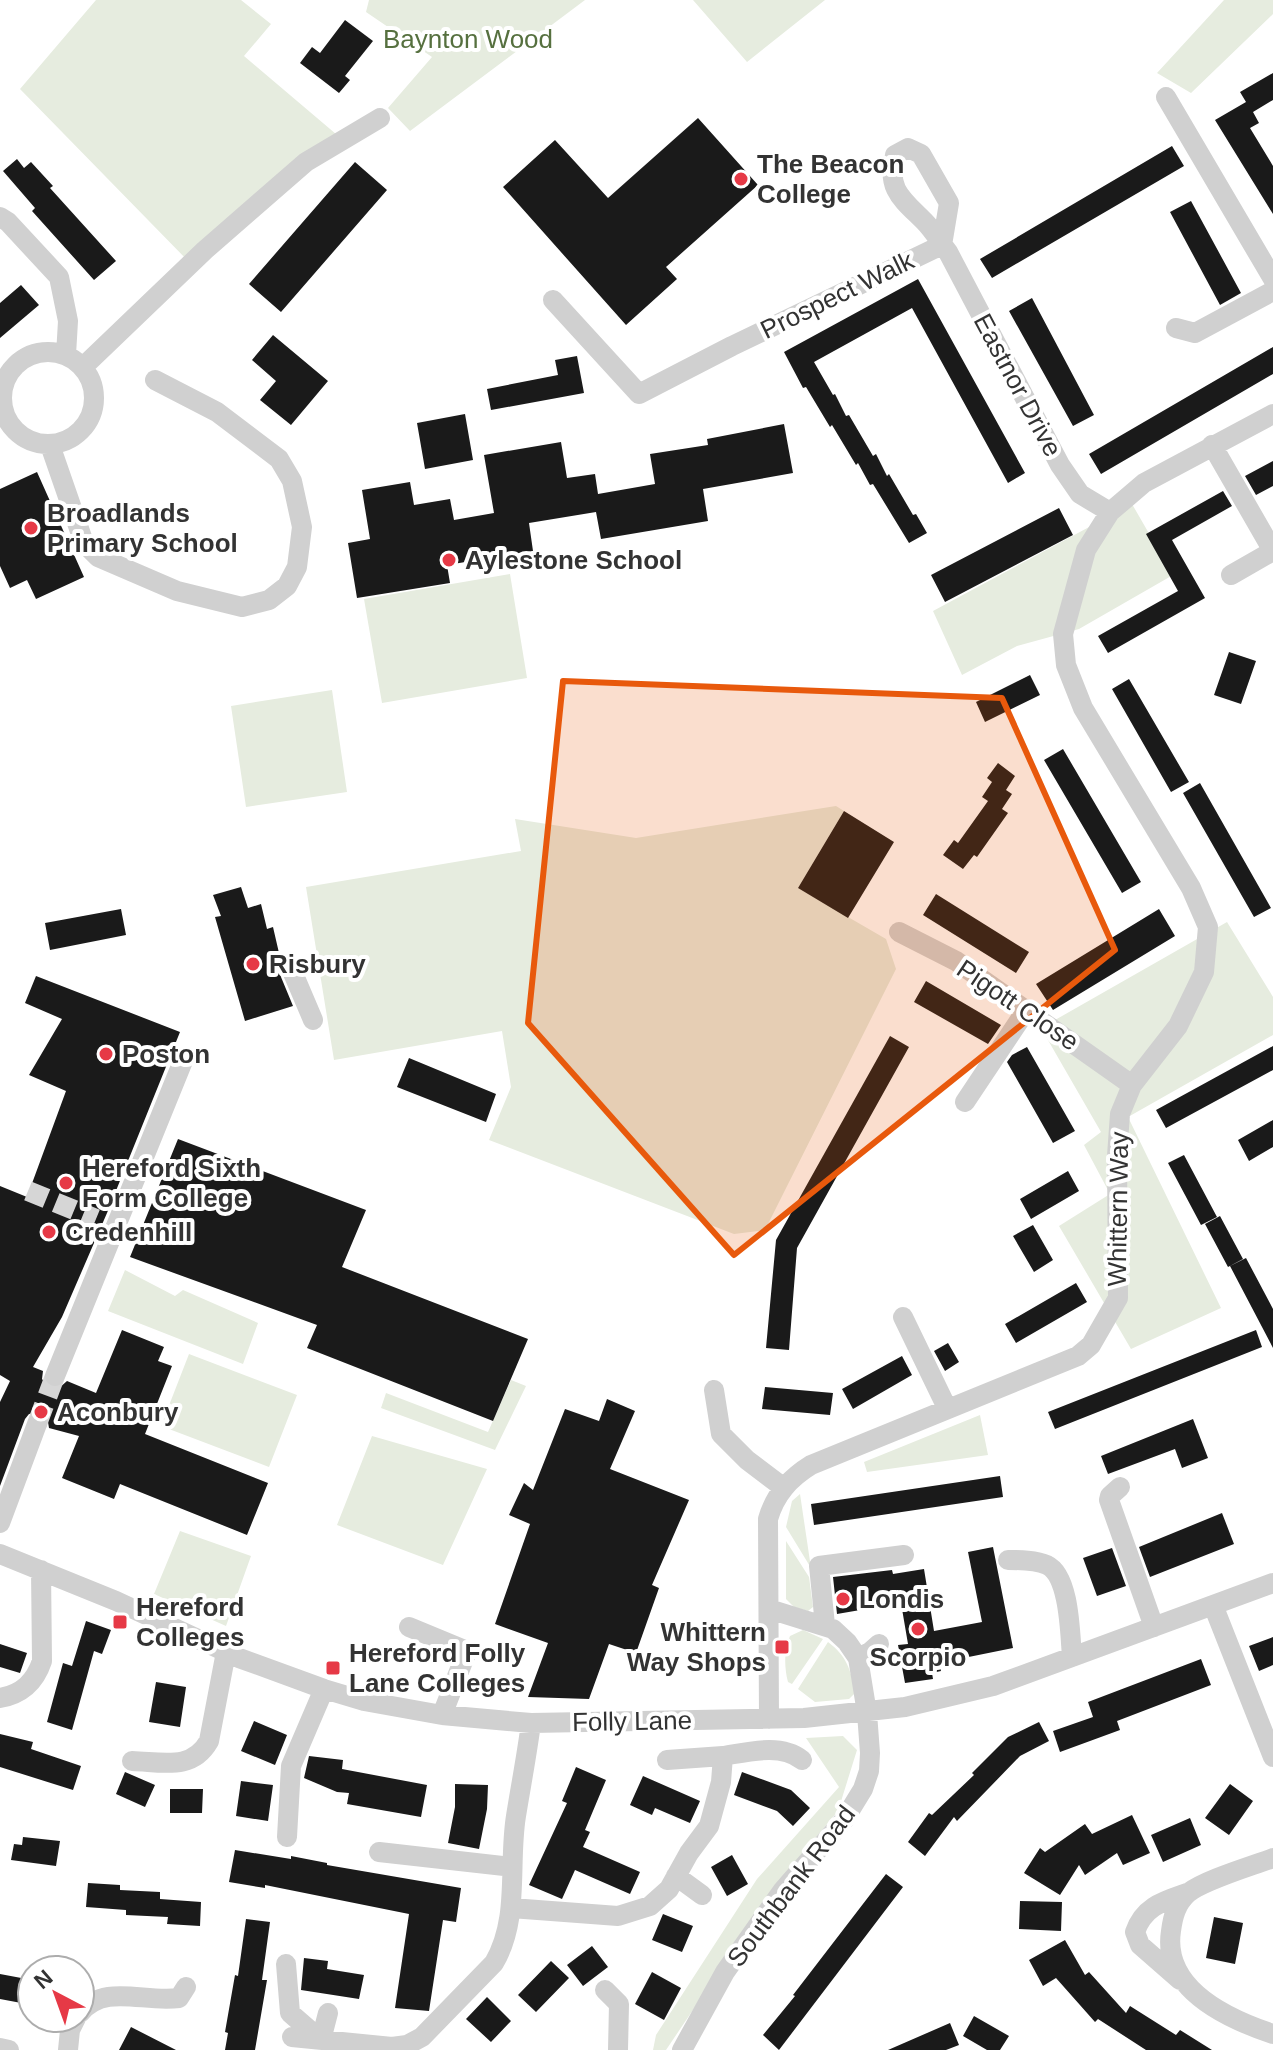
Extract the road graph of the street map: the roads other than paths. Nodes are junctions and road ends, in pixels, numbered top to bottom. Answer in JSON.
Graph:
{"nodes":[{"id":1,"x":1166,"y":97,"type":"dead end"},
{"id":2,"x":380,"y":118,"type":"dead end"},
{"id":3,"x":0,"y":217,"type":"edge"},
{"id":4,"x":942,"y":245,"type":"joint"},
{"id":5,"x":1273,"y":279,"type":"edge"},
{"id":6,"x":1273,"y":291,"type":"edge"},
{"id":7,"x":553,"y":300,"type":"dead end"},
{"id":8,"x":1176,"y":328,"type":"dead end"},
{"id":9,"x":66,"y":355,"type":"junction"},
{"id":10,"x":83,"y":367,"type":"junction"},
{"id":11,"x":155,"y":380,"type":"dead end"},
{"id":12,"x":1,"y":406,"type":"edge"},
{"id":13,"x":1273,"y":414,"type":"edge"},
{"id":14,"x":50,"y":445,"type":"junction"},
{"id":15,"x":1212,"y":445,"type":"junction"},
{"id":16,"x":1110,"y":512,"type":"junction"},
{"id":17,"x":1273,"y":551,"type":"edge"},
{"id":18,"x":1231,"y":575,"type":"dead end"},
{"id":19,"x":899,"y":932,"type":"dead end"},
{"id":20,"x":293,"y":973,"type":"dead end"},
{"id":21,"x":1027,"y":1009,"type":"junction"},
{"id":22,"x":313,"y":1020,"type":"dead end"},
{"id":23,"x":183,"y":1061,"type":"dead end"},
{"id":24,"x":1132,"y":1085,"type":"junction"},
{"id":25,"x":965,"y":1102,"type":"dead end"},
{"id":26,"x":903,"y":1317,"type":"dead end"},
{"id":27,"x":55,"y":1376,"type":"tunnel mouth"},
{"id":28,"x":714,"y":1390,"type":"dead end"},
{"id":29,"x":947,"y":1408,"type":"junction"},
{"id":30,"x":37,"y":1424,"type":"tunnel mouth"},
{"id":31,"x":1120,"y":1487,"type":"dead end"},
{"id":32,"x":784,"y":1488,"type":"junction"},
{"id":33,"x":4,"y":1500,"type":"edge"},
{"id":34,"x":0,"y":1523,"type":"edge"},
{"id":35,"x":0,"y":1554,"type":"edge"},
{"id":36,"x":904,"y":1555,"type":"dead end"},
{"id":37,"x":1008,"y":1560,"type":"dead end"},
{"id":38,"x":41,"y":1570,"type":"junction"},
{"id":39,"x":1273,"y":1583,"type":"edge"},
{"id":40,"x":1213,"y":1605,"type":"junction"},
{"id":41,"x":769,"y":1609,"type":"junction"},
{"id":42,"x":825,"y":1625,"type":"junction"},
{"id":43,"x":409,"y":1627,"type":"dead end"},
{"id":44,"x":1154,"y":1627,"type":"junction"},
{"id":45,"x":879,"y":1644,"type":"dead end"},
{"id":46,"x":226,"y":1652,"type":"junction"},
{"id":47,"x":1072,"y":1657,"type":"junction"},
{"id":48,"x":858,"y":1658,"type":"junction"},
{"id":49,"x":324,"y":1689,"type":"junction"},
{"id":50,"x":0,"y":1698,"type":"edge"},
{"id":51,"x":867,"y":1713,"type":"junction"},
{"id":52,"x":442,"y":1715,"type":"junction"},
{"id":53,"x":769,"y":1719,"type":"junction"},
{"id":54,"x":531,"y":1723,"type":"junction"},
{"id":55,"x":723,"y":1756,"type":"junction"},
{"id":56,"x":1273,"y":1757,"type":"edge"},
{"id":57,"x":667,"y":1760,"type":"dead end"},
{"id":58,"x":802,"y":1760,"type":"dead end"},
{"id":59,"x":132,"y":1761,"type":"dead end"},
{"id":60,"x":287,"y":1837,"type":"dead end"},
{"id":61,"x":379,"y":1852,"type":"dead end"},
{"id":62,"x":1273,"y":1858,"type":"edge"},
{"id":63,"x":512,"y":1867,"type":"junction"},
{"id":64,"x":676,"y":1876,"type":"junction"},
{"id":65,"x":1189,"y":1893,"type":"junction"},
{"id":66,"x":702,"y":1895,"type":"dead end"},
{"id":67,"x":511,"y":1908,"type":"junction"},
{"id":68,"x":286,"y":1964,"type":"dead end"},
{"id":69,"x":1180,"y":1980,"type":"junction"},
{"id":70,"x":186,"y":1987,"type":"dead end"},
{"id":71,"x":605,"y":1990,"type":"dead end"},
{"id":72,"x":96,"y":1998,"type":"edge"},
{"id":73,"x":328,"y":2013,"type":"dead end"},
{"id":74,"x":1273,"y":2034,"type":"edge"},
{"id":75,"x":292,"y":2037,"type":"dead end"},
{"id":76,"x":321,"y":2040,"type":"junction"},
{"id":77,"x":0,"y":2048,"type":"edge"},
{"id":78,"x":9,"y":2050,"type":"edge"},
{"id":79,"x":618,"y":2050,"type":"edge"},
{"id":80,"x":682,"y":2050,"type":"edge"}],
"edges":[{"from":1,"to":5,"type":"street"},
{"from":2,"to":10,"type":"street"},
{"from":3,"to":9,"type":"street"},
{"from":4,"to":7,"type":"street","name":"Prospect Walk"},
{"from":4,"to":16,"type":"street","name":"Eastnor Drive"},
{"from":6,"to":8,"type":"street"},
{"from":9,"to":10,"type":"street"},
{"from":9,"to":12,"type":"street"},
{"from":10,"to":14,"type":"street"},
{"from":11,"to":14,"type":"street"},
{"from":12,"to":14,"type":"street"},
{"from":13,"to":15,"type":"street","name":"Whittern Way"},
{"from":15,"to":16,"type":"street","name":"Whittern Way"},
{"from":15,"to":17,"type":"street"},
{"from":16,"to":24,"type":"street","name":"Whittern Way"},
{"from":17,"to":18,"type":"street"},
{"from":19,"to":21,"type":"street","name":"Pigott Close"},
{"from":20,"to":22,"type":"street"},
{"from":21,"to":24,"type":"street","name":"Pigott Close"},
{"from":21,"to":25,"type":"street"},
{"from":23,"to":27,"type":"street"},
{"from":24,"to":29,"type":"street","name":"Whittern Way"},
{"from":26,"to":29,"type":"street"},
{"from":28,"to":32,"type":"street"},
{"from":29,"to":32,"type":"street","name":"Whittern Way"},
{"from":30,"to":33,"type":"street"},
{"from":31,"to":44,"type":"street"},
{"from":32,"to":41,"type":"street","name":"Whittern Way"},
{"from":33,"to":34,"type":"street"},
{"from":35,"to":38,"type":"street","name":"Folly Lane"},
{"from":36,"to":42,"type":"street"},
{"from":37,"to":47,"type":"street"},
{"from":38,"to":46,"type":"street","name":"Folly Lane"},
{"from":38,"to":50,"type":"street"},
{"from":39,"to":40,"type":"street","name":"Folly Lane"},
{"from":40,"to":44,"type":"street","name":"Folly Lane"},
{"from":40,"to":56,"type":"street"},
{"from":41,"to":42,"type":"street"},
{"from":41,"to":53,"type":"street","name":"Whittern Way"},
{"from":42,"to":48,"type":"street"},
{"from":43,"to":52,"type":"street"},
{"from":44,"to":47,"type":"street","name":"Folly Lane"},
{"from":45,"to":48,"type":"street"},
{"from":46,"to":49,"type":"street","name":"Folly Lane"},
{"from":46,"to":59,"type":"street"},
{"from":47,"to":51,"type":"street","name":"Folly Lane"},
{"from":48,"to":51,"type":"street","name":"Southbank Road"},
{"from":49,"to":52,"type":"street","name":"Folly Lane"},
{"from":49,"to":60,"type":"street"},
{"from":51,"to":53,"type":"street","name":"Folly Lane"},
{"from":51,"to":80,"type":"street","name":"Southbank Road"},
{"from":52,"to":54,"type":"street","name":"Folly Lane"},
{"from":53,"to":54,"type":"street","name":"Folly Lane"},
{"from":54,"to":63,"type":"street"},
{"from":55,"to":57,"type":"street"},
{"from":55,"to":58,"type":"street"},
{"from":55,"to":64,"type":"street"},
{"from":61,"to":63,"type":"street"},
{"from":62,"to":65,"type":"street"},
{"from":63,"to":67,"type":"street"},
{"from":64,"to":66,"type":"street"},
{"from":64,"to":67,"type":"street"},
{"from":65,"to":69,"type":"street"},
{"from":65,"to":69,"type":"street"},
{"from":67,"to":76,"type":"street"},
{"from":68,"to":76,"type":"street"},
{"from":69,"to":74,"type":"street"},
{"from":70,"to":72,"type":"street"},
{"from":71,"to":79,"type":"street"},
{"from":73,"to":76,"type":"street"},
{"from":75,"to":76,"type":"street"},
{"from":77,"to":78,"type":"street"}]}
